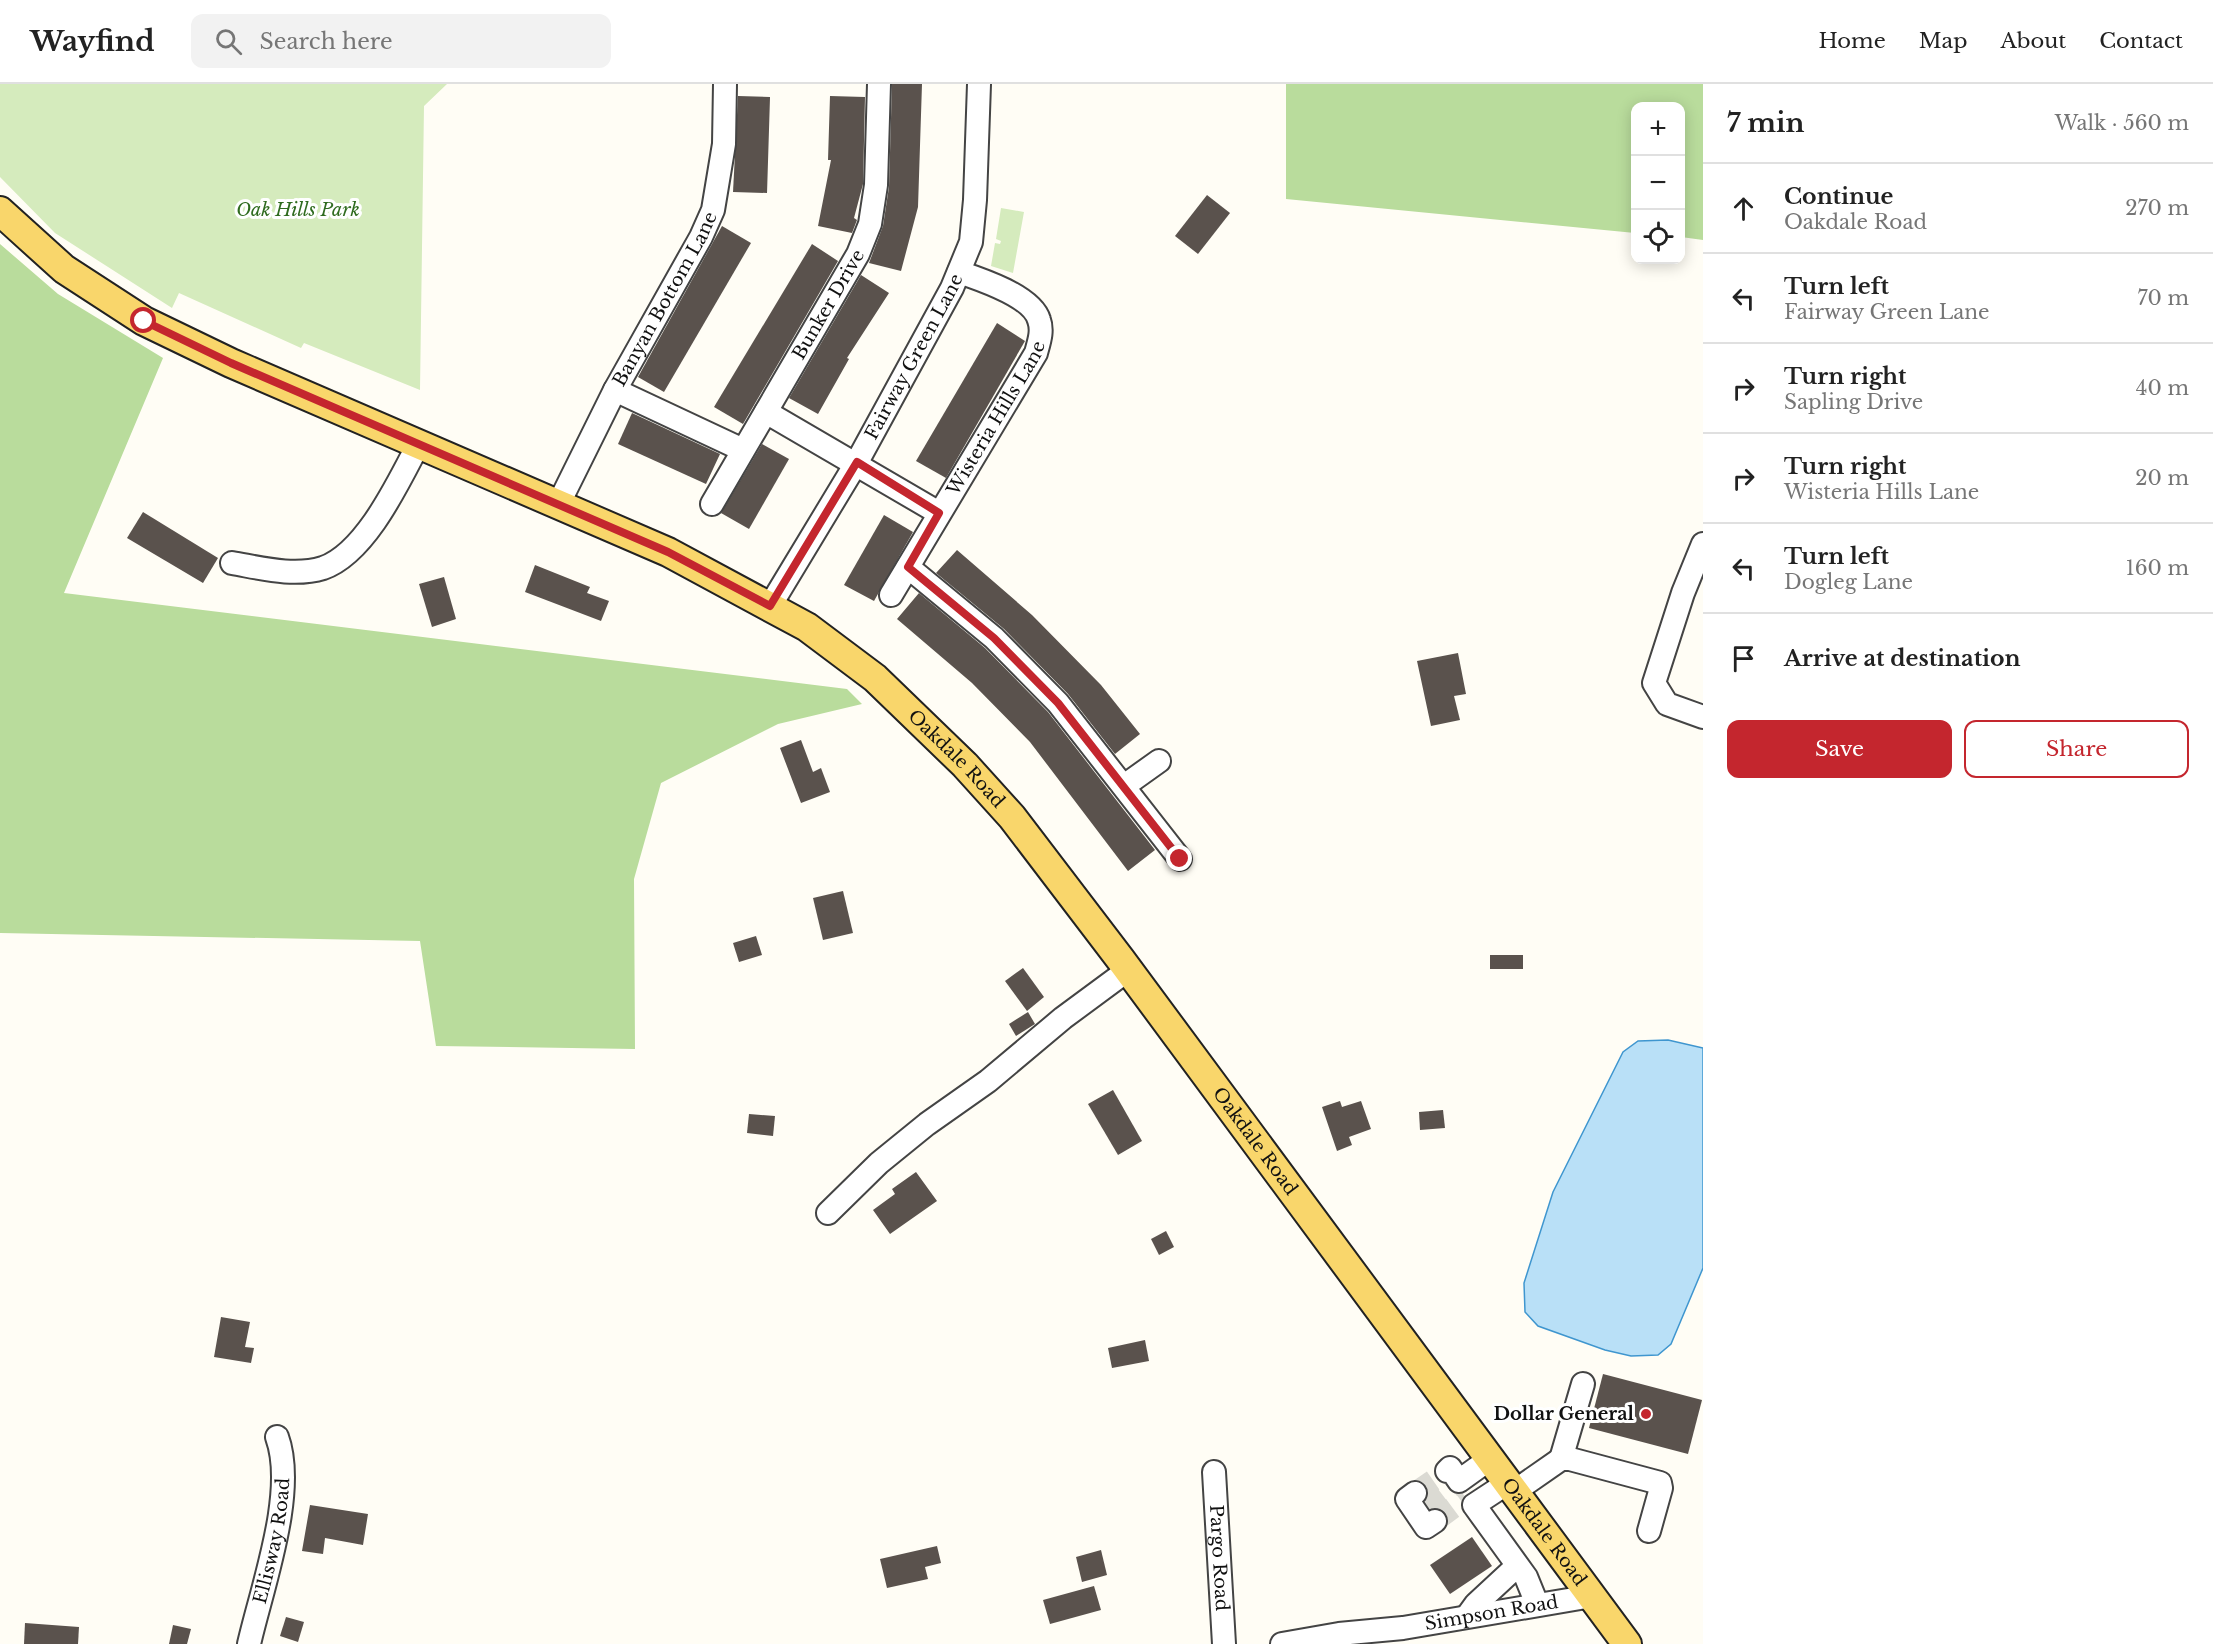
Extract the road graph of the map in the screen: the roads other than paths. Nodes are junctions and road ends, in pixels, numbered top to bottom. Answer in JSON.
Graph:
{"nodes":[{"id":1,"x":725,"y":84,"type":"edge"},
{"id":2,"x":879,"y":84,"type":"edge"},
{"id":3,"x":980,"y":84,"type":"edge"},
{"id":4,"x":0,"y":210,"type":"edge"},
{"id":5,"x":959,"y":272,"type":"junction"},
{"id":6,"x":615,"y":390,"type":"junction"},
{"id":7,"x":766,"y":412,"type":"junction"},
{"id":8,"x":419,"y":443,"type":"junction"},
{"id":9,"x":744,"y":450,"type":"junction"},
{"id":10,"x":857,"y":462,"type":"junction"},
{"id":11,"x":559,"y":503,"type":"junction"},
{"id":12,"x":712,"y":504,"type":"dead end"},
{"id":13,"x":939,"y":513,"type":"junction"},
{"id":14,"x":1703,"y":544,"type":"edge"},
{"id":15,"x":232,"y":563,"type":"dead end"},
{"id":16,"x":908,"y":567,"type":"junction"},
{"id":17,"x":891,"y":595,"type":"dead end"},
{"id":18,"x":770,"y":606,"type":"junction"},
{"id":19,"x":1703,"y":717,"type":"edge"},
{"id":20,"x":1159,"y":761,"type":"dead end"},
{"id":21,"x":1124,"y":786,"type":"junction"},
{"id":22,"x":1180,"y":859,"type":"dead end"},
{"id":23,"x":1128,"y":970,"type":"junction"},
{"id":24,"x":828,"y":1213,"type":"dead end"},
{"id":25,"x":1583,"y":1384,"type":"dead end"},
{"id":26,"x":277,"y":1437,"type":"dead end"},
{"id":27,"x":1491,"y":1458,"type":"junction"},
{"id":28,"x":1561,"y":1459,"type":"junction"},
{"id":29,"x":1214,"y":1472,"type":"dead end"},
{"id":30,"x":1512,"y":1486,"type":"junction"},
{"id":31,"x":1462,"y":1489,"type":"junction"},
{"id":32,"x":1649,"y":1531,"type":"dead end"},
{"id":33,"x":1517,"y":1566,"type":"junction"},
{"id":34,"x":1592,"y":1596,"type":"junction"},
{"id":35,"x":1537,"y":1604,"type":"junction"},
{"id":36,"x":1468,"y":1615,"type":"junction"},
{"id":37,"x":249,"y":1644,"type":"edge"},
{"id":38,"x":1224,"y":1644,"type":"edge"},
{"id":39,"x":1282,"y":1644,"type":"edge"},
{"id":40,"x":1627,"y":1644,"type":"edge"}],
"edges":[{"from":1,"to":6,"type":"street","name":"Banyan Bottom Lane"},
{"from":2,"to":7,"type":"street","name":"Bunker Drive"},
{"from":3,"to":5,"type":"street","name":"Fairway Green Lane"},
{"from":4,"to":8,"type":"main road","name":"Oakdale Road"},
{"from":5,"to":10,"type":"street","name":"Fairway Green Lane"},
{"from":5,"to":13,"type":"street","name":"Wisteria Hills Lane"},
{"from":6,"to":9,"type":"street"},
{"from":6,"to":11,"type":"street","name":"Banyan Bottom Lane"},
{"from":7,"to":9,"type":"street","name":"Bunker Drive"},
{"from":7,"to":10,"type":"street"},
{"from":8,"to":11,"type":"main road","name":"Oakdale Road"},
{"from":8,"to":15,"type":"street"},
{"from":9,"to":12,"type":"street","name":"Bunker Drive"},
{"from":10,"to":13,"type":"street"},
{"from":10,"to":18,"type":"street","name":"Fairway Green Lane"},
{"from":11,"to":18,"type":"main road","name":"Oakdale Road"},
{"from":13,"to":16,"type":"street","name":"Wisteria Hills Lane"},
{"from":14,"to":19,"type":"street"},
{"from":16,"to":17,"type":"street","name":"Wisteria Hills Lane"},
{"from":16,"to":21,"type":"street"},
{"from":18,"to":23,"type":"main road","name":"Oakdale Road"},
{"from":20,"to":21,"type":"street"},
{"from":21,"to":22,"type":"street"},
{"from":23,"to":24,"type":"street"},
{"from":23,"to":27,"type":"main road","name":"Oakdale Road"},
{"from":25,"to":28,"type":"street"},
{"from":26,"to":37,"type":"street","name":"Ellisway Road"},
{"from":27,"to":30,"type":"main road","name":"Oakdale Road"},
{"from":27,"to":31,"type":"street"},
{"from":28,"to":30,"type":"street"},
{"from":28,"to":32,"type":"street"},
{"from":29,"to":38,"type":"street","name":"Pargo Road"},
{"from":30,"to":31,"type":"street"},
{"from":30,"to":34,"type":"main road","name":"Oakdale Road"},
{"from":31,"to":33,"type":"street"},
{"from":33,"to":35,"type":"street"},
{"from":33,"to":36,"type":"street"},
{"from":34,"to":35,"type":"street","name":"Simpson Road"},
{"from":34,"to":40,"type":"main road","name":"Oakdale Road"},
{"from":35,"to":36,"type":"street","name":"Simpson Road"},
{"from":36,"to":39,"type":"street","name":"Simpson Road"}]}
